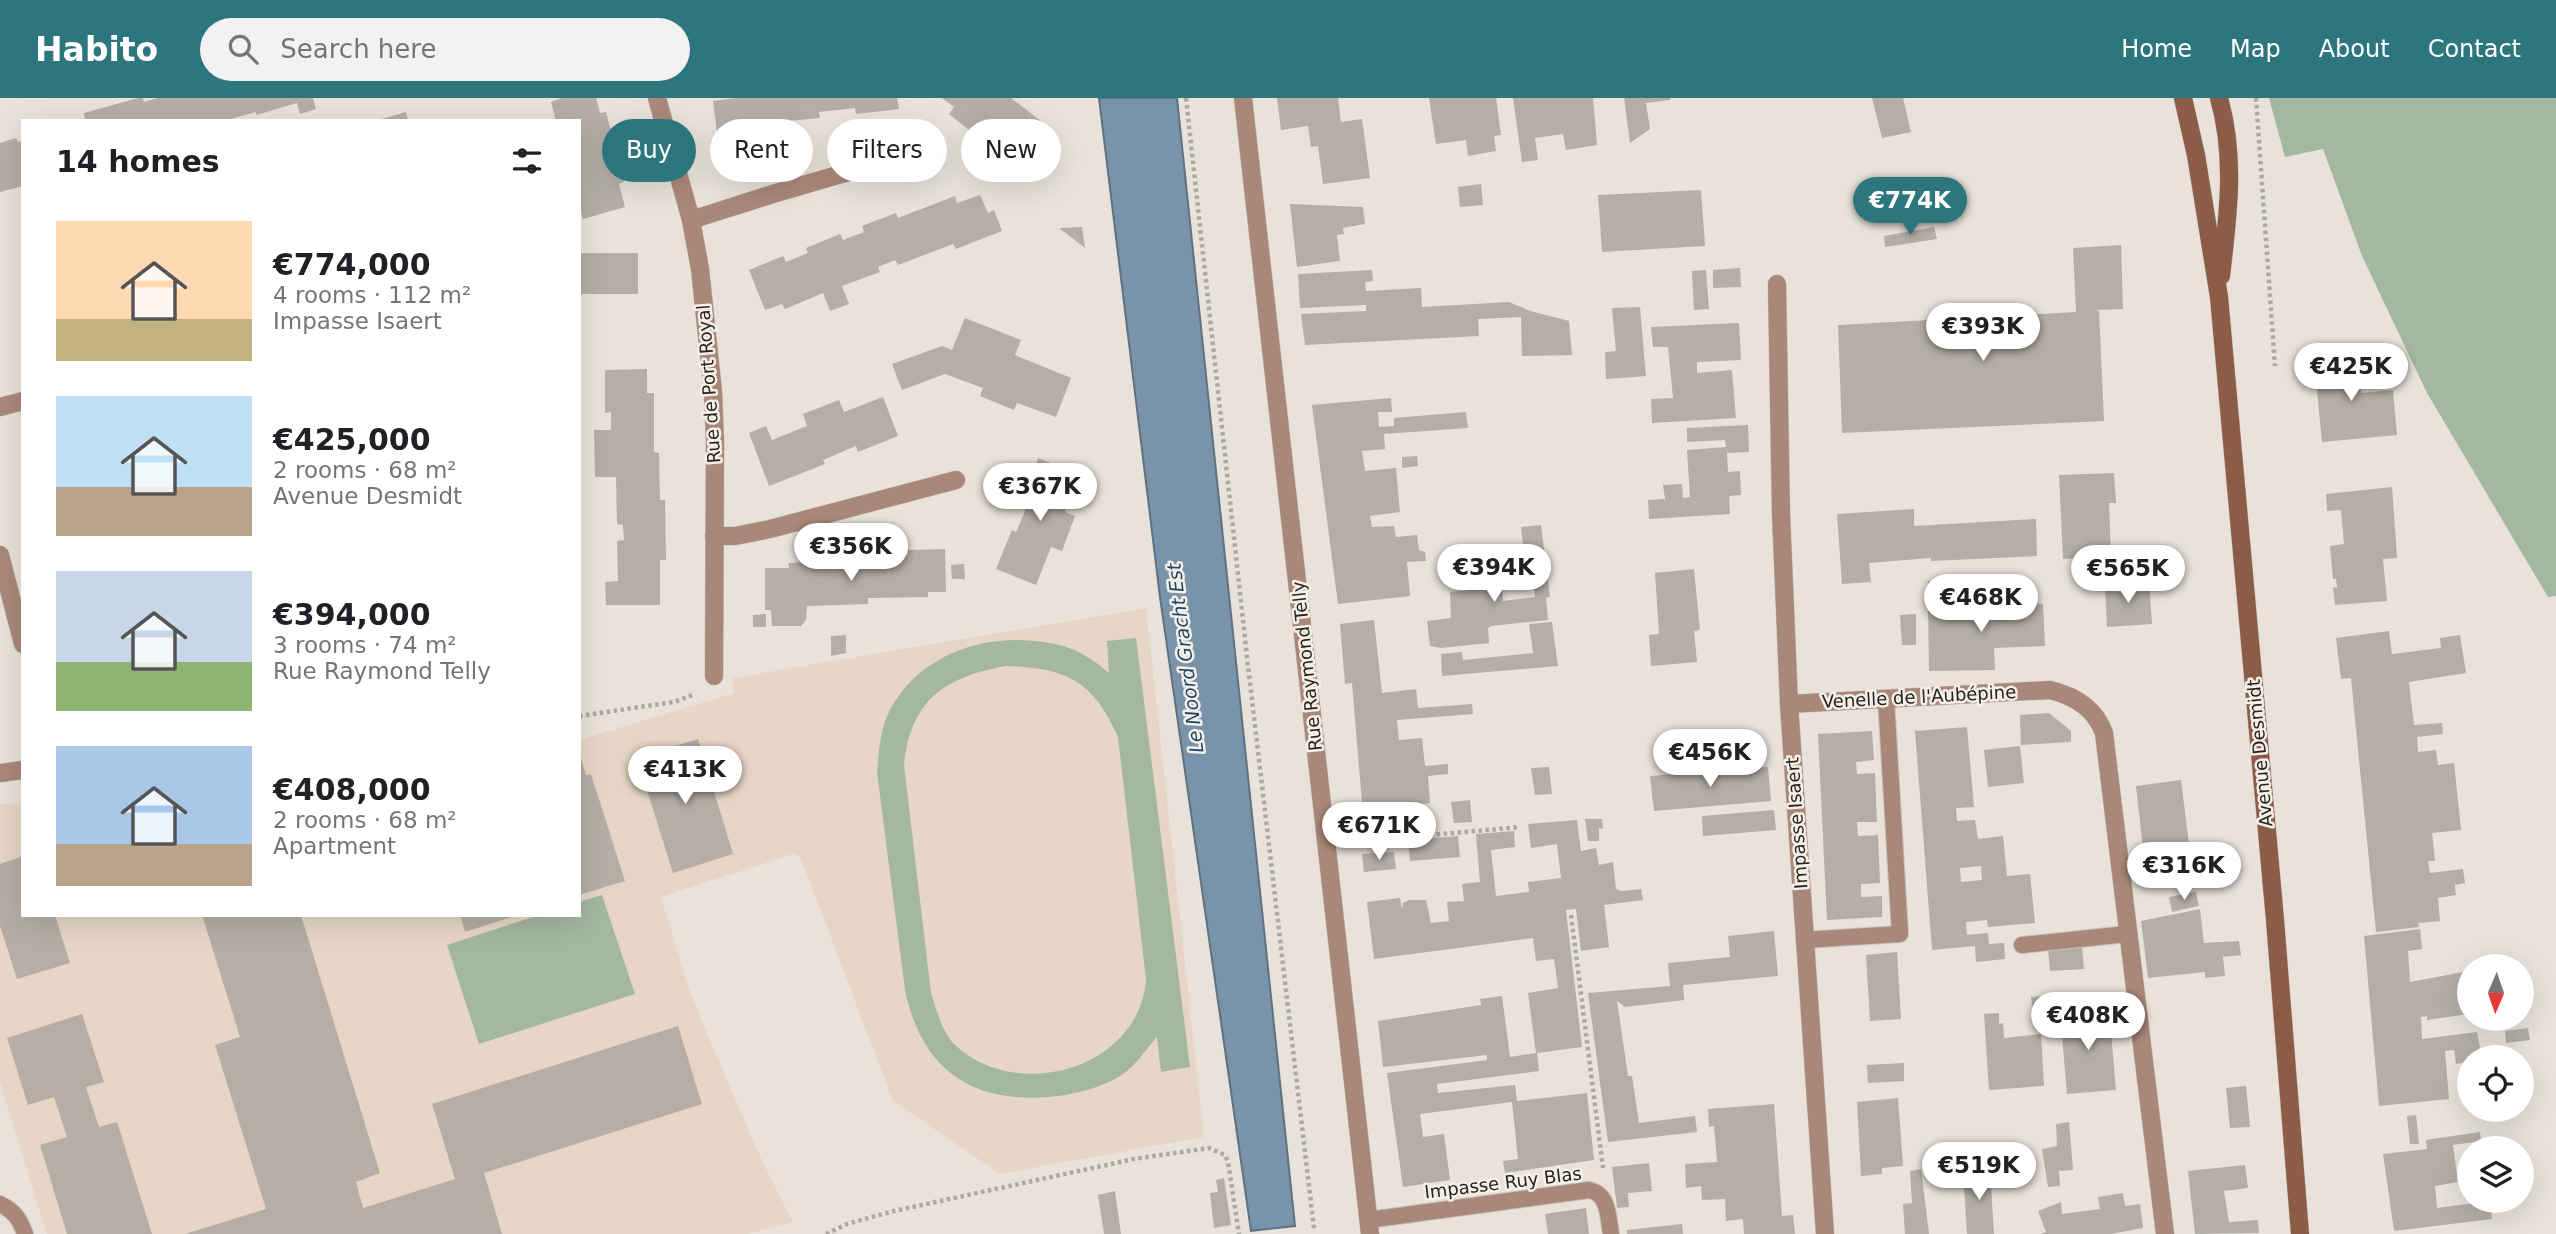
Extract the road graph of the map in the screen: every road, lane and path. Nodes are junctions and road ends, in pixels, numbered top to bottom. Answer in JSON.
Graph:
{"nodes":[{"id":1,"x":657,"y":98,"type":"edge"},
{"id":2,"x":1186,"y":98,"type":"edge"},
{"id":3,"x":1243,"y":98,"type":"edge"},
{"id":4,"x":2183,"y":98,"type":"edge"},
{"id":5,"x":2219,"y":98,"type":"edge"},
{"id":6,"x":2256,"y":98,"type":"edge"},
{"id":7,"x":827,"y":178,"type":"edge"},
{"id":8,"x":691,"y":220,"type":"junction"},
{"id":9,"x":1777,"y":285,"type":"dead end"},
{"id":10,"x":2219,"y":297,"type":"junction"},
{"id":11,"x":2275,"y":366,"type":"dead end"},
{"id":12,"x":21,"y":402,"type":"edge"},
{"id":13,"x":0,"y":407,"type":"edge"},
{"id":14,"x":956,"y":480,"type":"dead end"},
{"id":15,"x":714,"y":536,"type":"junction"},
{"id":16,"x":0,"y":555,"type":"edge"},
{"id":17,"x":21,"y":636,"type":"edge"},
{"id":18,"x":714,"y":676,"type":"joint"},
{"id":19,"x":1886,"y":699,"type":"junction"},
{"id":20,"x":1789,"y":704,"type":"junction"},
{"id":21,"x":581,"y":716,"type":"edge"},
{"id":22,"x":21,"y":770,"type":"edge"},
{"id":23,"x":0,"y":773,"type":"edge"},
{"id":24,"x":1520,"y":827,"type":"dead end"},
{"id":25,"x":1327,"y":844,"type":"junction"},
{"id":26,"x":1571,"y":915,"type":"dead end"},
{"id":27,"x":2127,"y":934,"type":"junction"},
{"id":28,"x":1804,"y":940,"type":"junction"},
{"id":29,"x":2022,"y":945,"type":"dead end"},
{"id":30,"x":1596,"y":1192,"type":"junction"},
{"id":31,"x":0,"y":1204,"type":"edge"},
{"id":32,"x":2300,"y":1209,"type":"junction"},
{"id":33,"x":1369,"y":1227,"type":"edge"},
{"id":34,"x":1314,"y":1229,"type":"dead end"},
{"id":35,"x":24,"y":1234,"type":"edge"},
{"id":36,"x":826,"y":1234,"type":"edge"},
{"id":37,"x":1239,"y":1234,"type":"edge"},
{"id":38,"x":1611,"y":1234,"type":"edge"},
{"id":39,"x":1825,"y":1234,"type":"edge"},
{"id":40,"x":2165,"y":1234,"type":"edge"},
{"id":41,"x":2300,"y":1234,"type":"edge"},
{"id":42,"x":2307,"y":1234,"type":"edge"}],
"edges":[{"from":1,"to":8,"type":"street","name":"Rue de Port Royal"},
{"from":2,"to":34,"type":"path"},
{"from":3,"to":25,"type":"street","name":"Rue Raymond Telly"},
{"from":4,"to":10,"type":"main road","name":"Avenue Desmidt"},
{"from":5,"to":10,"type":"main road","name":"Avenue Desmidt"},
{"from":6,"to":11,"type":"path"},
{"from":7,"to":8,"type":"street"},
{"from":8,"to":15,"type":"street","name":"Rue de Port Royal"},
{"from":9,"to":20,"type":"street","name":"Impasse Isaert"},
{"from":10,"to":32,"type":"main road","name":"Avenue Desmidt"},
{"from":12,"to":13,"type":"street"},
{"from":14,"to":15,"type":"street"},
{"from":15,"to":18,"type":"street","name":"Rue de Port Royal"},
{"from":16,"to":17,"type":"street"},
{"from":18,"to":21,"type":"path"},
{"from":19,"to":20,"type":"street","name":"Venelle de l'Aubépine"},
{"from":19,"to":27,"type":"street","name":"Venelle de l'Aubépine"},
{"from":19,"to":28,"type":"lane"},
{"from":20,"to":28,"type":"street","name":"Impasse Isaert"},
{"from":22,"to":23,"type":"street"},
{"from":24,"to":25,"type":"path"},
{"from":25,"to":33,"type":"street","name":"Rue Raymond Telly"},
{"from":26,"to":30,"type":"path"},
{"from":27,"to":29,"type":"lane"},
{"from":27,"to":40,"type":"street"},
{"from":28,"to":39,"type":"street","name":"Impasse Isaert"},
{"from":30,"to":33,"type":"lane","name":"Impasse Ruy Blas"},
{"from":30,"to":38,"type":"lane","name":"Impasse Ruy Blas"},
{"from":31,"to":35,"type":"lane"},
{"from":32,"to":41,"type":"main road","name":"Avenue Desmidt"},
{"from":32,"to":42,"type":"main road","name":"Avenue Desmidt"},
{"from":36,"to":37,"type":"path"}]}
